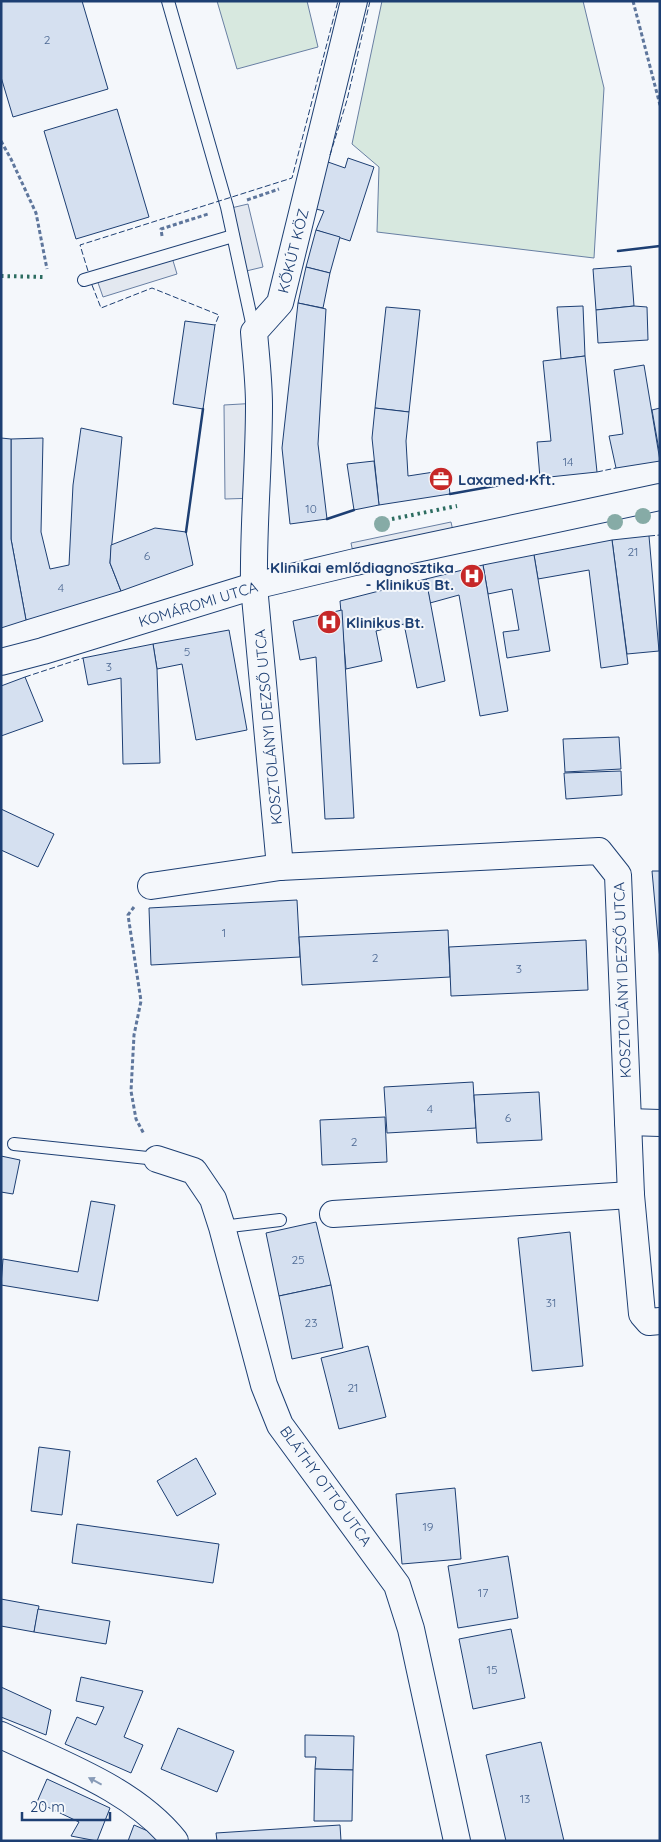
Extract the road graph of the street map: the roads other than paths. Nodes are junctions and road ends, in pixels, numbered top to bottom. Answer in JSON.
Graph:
{"nodes":[{"id":1,"x":168,"y":1,"type":"edge"},
{"id":2,"x":354,"y":1,"type":"edge"},
{"id":3,"x":233,"y":236,"type":"junction"},
{"id":4,"x":84,"y":280,"type":"dead end"},
{"id":5,"x":254,"y":332,"type":"junction"},
{"id":6,"x":660,"y":497,"type":"edge"},
{"id":7,"x":254,"y":586,"type":"junction"},
{"id":8,"x":1,"y":662,"type":"edge"},
{"id":9,"x":280,"y":867,"type":"junction"},
{"id":10,"x":150,"y":886,"type":"road end"},
{"id":11,"x":628,"y":1122,"type":"junction"},
{"id":12,"x":660,"y":1123,"type":"edge"},
{"id":13,"x":14,"y":1144,"type":"dead end"},
{"id":14,"x":157,"y":1159,"type":"joint"},
{"id":15,"x":631,"y":1195,"type":"junction"},
{"id":16,"x":333,"y":1214,"type":"dead end"},
{"id":17,"x":280,"y":1220,"type":"dead end"},
{"id":18,"x":222,"y":1227,"type":"junction"},
{"id":19,"x":651,"y":1317,"type":"edge"},
{"id":20,"x":1,"y":1735,"type":"edge"},
{"id":21,"x":175,"y":1841,"type":"edge"},
{"id":22,"x":458,"y":1841,"type":"edge"}],
"edges":[{"from":1,"to":3,"type":"lane"},
{"from":2,"to":5,"type":"street","name":"KŐKÚT KÖZ"},
{"from":3,"to":4,"type":"lane"},
{"from":3,"to":5,"type":"lane"},
{"from":5,"to":7,"type":"street"},
{"from":6,"to":7,"type":"street","name":"KOMÁROMI UTCA"},
{"from":7,"to":8,"type":"street","name":"KOMÁROMI UTCA"},
{"from":7,"to":9,"type":"street","name":"KOSZTOLÁNYI DEZSŐ UTCA"},
{"from":9,"to":10,"type":"street","name":"KOSZTOLÁNYI DEZSŐ UTCA"},
{"from":9,"to":11,"type":"street","name":"KOSZTOLÁNYI DEZSŐ UTCA"},
{"from":11,"to":12,"type":"street"},
{"from":11,"to":15,"type":"street","name":"KOSZTOLÁNYI DEZSŐ UTCA"},
{"from":13,"to":14,"type":"lane"},
{"from":14,"to":18,"type":"street","name":"BLÁTHY OTTÓ UTCA"},
{"from":15,"to":16,"type":"street"},
{"from":15,"to":19,"type":"street","name":"KOSZTOLÁNYI DEZSŐ UTCA"},
{"from":17,"to":18,"type":"lane"},
{"from":18,"to":22,"type":"street","name":"BLÁTHY OTTÓ UTCA"},
{"from":21,"to":20,"type":"street","one_way":true}]}
